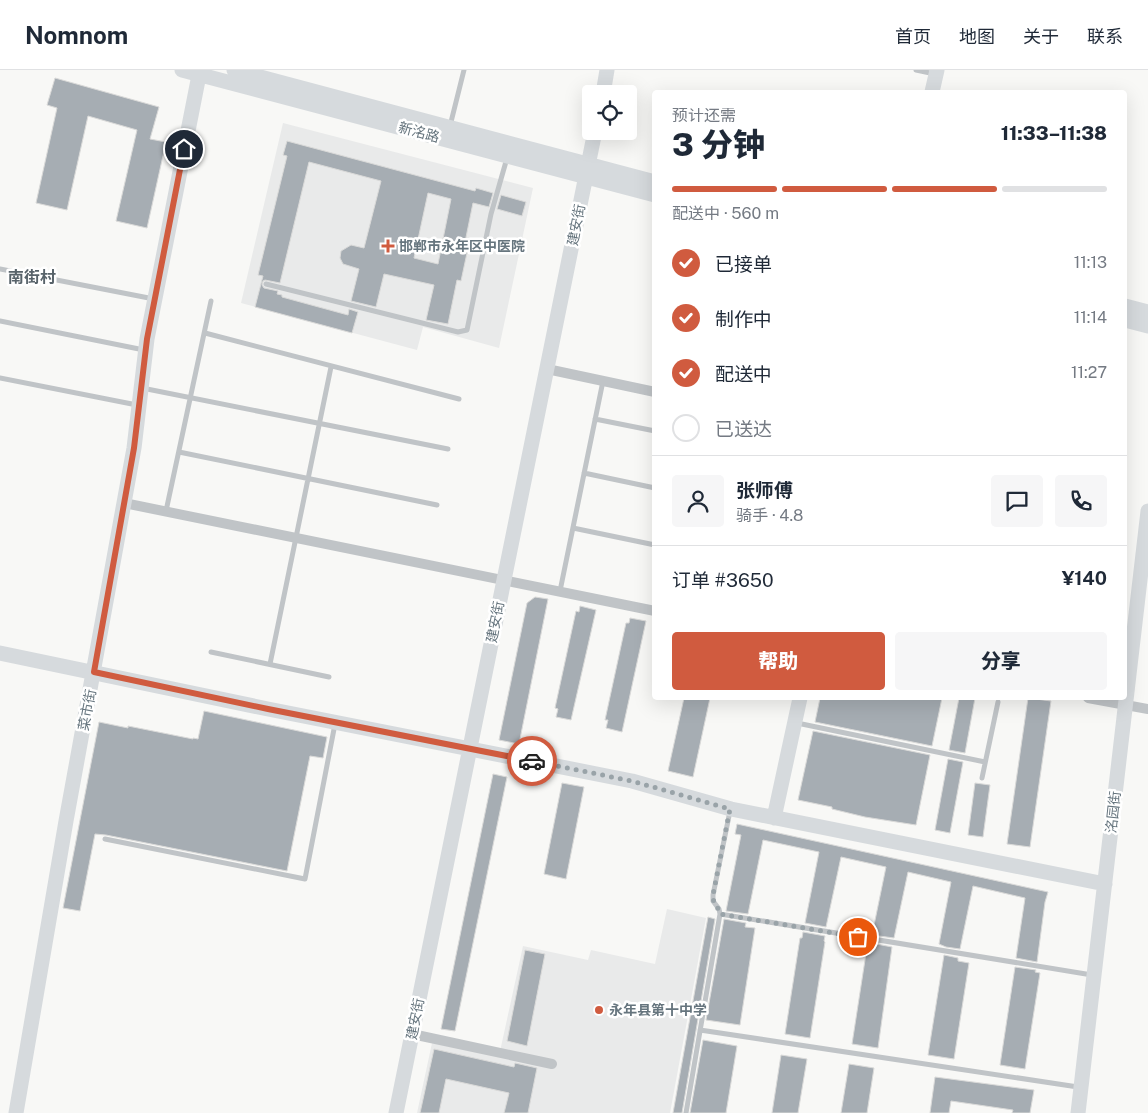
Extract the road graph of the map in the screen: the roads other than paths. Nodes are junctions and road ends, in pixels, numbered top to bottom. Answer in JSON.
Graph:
{"nodes":[{"id":1,"x":182,"y":70,"type":"edge"},
{"id":2,"x":234,"y":70,"type":"edge"},
{"id":3,"x":464,"y":70,"type":"edge"},
{"id":4,"x":608,"y":70,"type":"edge"},
{"id":5,"x":916,"y":70,"type":"edge"},
{"id":6,"x":199,"y":72,"type":"edge"},
{"id":7,"x":936,"y":72,"type":"edge"},
{"id":8,"x":605,"y":85,"type":"edge"},
{"id":9,"x":932,"y":90,"type":"edge"},
{"id":10,"x":450,"y":127,"type":"junction"},
{"id":11,"x":593,"y":140,"type":"edge"},
{"id":12,"x":508,"y":156,"type":"junction"},
{"id":13,"x":587,"y":170,"type":"junction"},
{"id":14,"x":652,"y":181,"type":"edge"},
{"id":15,"x":652,"y":194,"type":"edge"},
{"id":16,"x":0,"y":269,"type":"edge"},
{"id":17,"x":266,"y":284,"type":"dead end"},
{"id":18,"x":155,"y":299,"type":"junction"},
{"id":19,"x":212,"y":301,"type":"dead end"},
{"id":20,"x":1127,"y":307,"type":"edge"},
{"id":21,"x":1148,"y":312,"type":"edge"},
{"id":22,"x":0,"y":321,"type":"edge"},
{"id":23,"x":1127,"y":321,"type":"edge"},
{"id":24,"x":1148,"y":326,"type":"edge"},
{"id":25,"x":205,"y":333,"type":"junction"},
{"id":26,"x":146,"y":350,"type":"junction"},
{"id":27,"x":331,"y":367,"type":"junction"},
{"id":28,"x":547,"y":369,"type":"junction"},
{"id":29,"x":0,"y":378,"type":"edge"},
{"id":30,"x":603,"y":381,"type":"junction"},
{"id":31,"x":141,"y":388,"type":"junction"},
{"id":32,"x":652,"y":391,"type":"edge"},
{"id":33,"x":191,"y":397,"type":"junction"},
{"id":34,"x":459,"y":399,"type":"dead end"},
{"id":35,"x":139,"y":405,"type":"junction"},
{"id":36,"x":596,"y":419,"type":"junction"},
{"id":37,"x":319,"y":423,"type":"junction"},
{"id":38,"x":652,"y":430,"type":"edge"},
{"id":39,"x":448,"y":449,"type":"dead end"},
{"id":40,"x":179,"y":452,"type":"junction"},
{"id":41,"x":584,"y":473,"type":"junction"},
{"id":42,"x":308,"y":478,"type":"junction"},
{"id":43,"x":652,"y":487,"type":"edge"},
{"id":44,"x":124,"y":502,"type":"junction"},
{"id":45,"x":437,"y":505,"type":"dead end"},
{"id":46,"x":166,"y":511,"type":"junction"},
{"id":47,"x":1148,"y":511,"type":"edge"},
{"id":48,"x":573,"y":528,"type":"junction"},
{"id":49,"x":296,"y":538,"type":"junction"},
{"id":50,"x":652,"y":544,"type":"edge"},
{"id":51,"x":504,"y":580,"type":"junction"},
{"id":52,"x":560,"y":592,"type":"junction"},
{"id":53,"x":652,"y":610,"type":"edge"},
{"id":54,"x":211,"y":652,"type":"dead end"},
{"id":55,"x":0,"y":653,"type":"edge"},
{"id":56,"x":270,"y":664,"type":"junction"},
{"id":57,"x":94,"y":672,"type":"junction"},
{"id":58,"x":329,"y":677,"type":"dead end"},
{"id":59,"x":1127,"y":691,"type":"edge"},
{"id":60,"x":800,"y":700,"type":"edge"},
{"id":61,"x":1099,"y":700,"type":"edge"},
{"id":62,"x":1126,"y":700,"type":"edge"},
{"id":63,"x":998,"y":702,"type":"dead end"},
{"id":64,"x":1125,"y":705,"type":"junction"},
{"id":65,"x":1148,"y":709,"type":"edge"},
{"id":66,"x":794,"y":722,"type":"junction"},
{"id":67,"x":335,"y":723,"type":"junction"},
{"id":68,"x":470,"y":749,"type":"junction"},
{"id":69,"x":985,"y":762,"type":"junction"},
{"id":70,"x":982,"y":778,"type":"dead end"},
{"id":71,"x":730,"y":809,"type":"junction"},
{"id":72,"x":774,"y":818,"type":"junction"},
{"id":73,"x":104,"y":839,"type":"dead end"},
{"id":74,"x":1105,"y":884,"type":"junction"},
{"id":75,"x":720,"y":914,"type":"junction"},
{"id":76,"x":1094,"y":976,"type":"junction"},
{"id":77,"x":700,"y":1030,"type":"junction"},
{"id":78,"x":412,"y":1034,"type":"junction"},
{"id":79,"x":552,"y":1064,"type":"dead end"},
{"id":80,"x":1081,"y":1088,"type":"junction"},
{"id":81,"x":16,"y":1113,"type":"edge"},
{"id":82,"x":396,"y":1113,"type":"edge"},
{"id":83,"x":686,"y":1113,"type":"edge"},
{"id":84,"x":1078,"y":1113,"type":"edge"}],
"edges":[{"from":1,"to":6,"type":"street","name":"新洺路"},
{"from":2,"to":10,"type":"street","name":"新洺路"},
{"from":3,"to":10,"type":"lane"},
{"from":4,"to":8,"type":"street"},
{"from":5,"to":7,"type":"lane"},
{"from":6,"to":12,"type":"street","name":"新洺路"},
{"from":6,"to":18,"type":"street","name":"菜市街"},
{"from":7,"to":9,"type":"street"},
{"from":10,"to":13,"type":"street","name":"新洺路"},
{"from":11,"to":13,"type":"street","name":"建安街"},
{"from":12,"to":13,"type":"street","name":"新洺路"},
{"from":12,"to":17,"type":"lane"},
{"from":13,"to":14,"type":"street","name":"新洺路"},
{"from":13,"to":15,"type":"street","name":"新洺路"},
{"from":13,"to":28,"type":"street","name":"建安街"},
{"from":16,"to":18,"type":"lane"},
{"from":18,"to":26,"type":"street","name":"菜市街"},
{"from":19,"to":25,"type":"lane"},
{"from":20,"to":21,"type":"street"},
{"from":22,"to":26,"type":"lane"},
{"from":23,"to":24,"type":"street"},
{"from":25,"to":27,"type":"lane"},
{"from":25,"to":33,"type":"lane"},
{"from":26,"to":31,"type":"street","name":"菜市街"},
{"from":27,"to":34,"type":"lane"},
{"from":27,"to":37,"type":"lane"},
{"from":28,"to":30,"type":"street"},
{"from":28,"to":51,"type":"street","name":"建安街"},
{"from":29,"to":35,"type":"lane"},
{"from":30,"to":32,"type":"street"},
{"from":30,"to":36,"type":"lane"},
{"from":31,"to":33,"type":"lane"},
{"from":31,"to":35,"type":"street","name":"菜市街"},
{"from":33,"to":37,"type":"lane"},
{"from":33,"to":40,"type":"lane"},
{"from":35,"to":44,"type":"street","name":"菜市街"},
{"from":36,"to":38,"type":"lane"},
{"from":36,"to":41,"type":"lane"},
{"from":37,"to":39,"type":"lane"},
{"from":37,"to":42,"type":"lane"},
{"from":40,"to":42,"type":"lane"},
{"from":40,"to":46,"type":"lane"},
{"from":41,"to":43,"type":"lane"},
{"from":41,"to":48,"type":"lane"},
{"from":42,"to":45,"type":"lane"},
{"from":42,"to":49,"type":"lane"},
{"from":44,"to":46,"type":"street"},
{"from":44,"to":57,"type":"street","name":"菜市街"},
{"from":46,"to":49,"type":"street"},
{"from":47,"to":59,"type":"street","name":"洺园街"},
{"from":48,"to":50,"type":"lane"},
{"from":48,"to":52,"type":"lane"},
{"from":49,"to":51,"type":"street"},
{"from":49,"to":56,"type":"lane"},
{"from":51,"to":52,"type":"street"},
{"from":51,"to":68,"type":"street","name":"建安街"},
{"from":52,"to":53,"type":"street"},
{"from":54,"to":56,"type":"lane"},
{"from":55,"to":57,"type":"street"},
{"from":56,"to":58,"type":"lane"},
{"from":57,"to":67,"type":"street"},
{"from":57,"to":81,"type":"street","name":"菜市街"},
{"from":60,"to":66,"type":"street"},
{"from":61,"to":64,"type":"street"},
{"from":62,"to":64,"type":"street","name":"洺园街"},
{"from":63,"to":69,"type":"lane"},
{"from":64,"to":65,"type":"street"},
{"from":64,"to":74,"type":"street","name":"洺园街"},
{"from":66,"to":69,"type":"lane"},
{"from":66,"to":72,"type":"street"},
{"from":67,"to":68,"type":"street"},
{"from":67,"to":73,"type":"lane"},
{"from":68,"to":71,"type":"street"},
{"from":68,"to":78,"type":"street","name":"建安街"},
{"from":69,"to":70,"type":"lane"},
{"from":71,"to":72,"type":"street"},
{"from":71,"to":75,"type":"lane"},
{"from":72,"to":74,"type":"street"},
{"from":74,"to":76,"type":"street","name":"洺园街"},
{"from":75,"to":76,"type":"lane"},
{"from":75,"to":77,"type":"lane"},
{"from":76,"to":80,"type":"street","name":"洺园街"},
{"from":77,"to":80,"type":"lane"},
{"from":77,"to":83,"type":"lane"},
{"from":78,"to":79,"type":"street"},
{"from":78,"to":82,"type":"street","name":"建安街"},
{"from":80,"to":84,"type":"street","name":"洺园街"}]}
